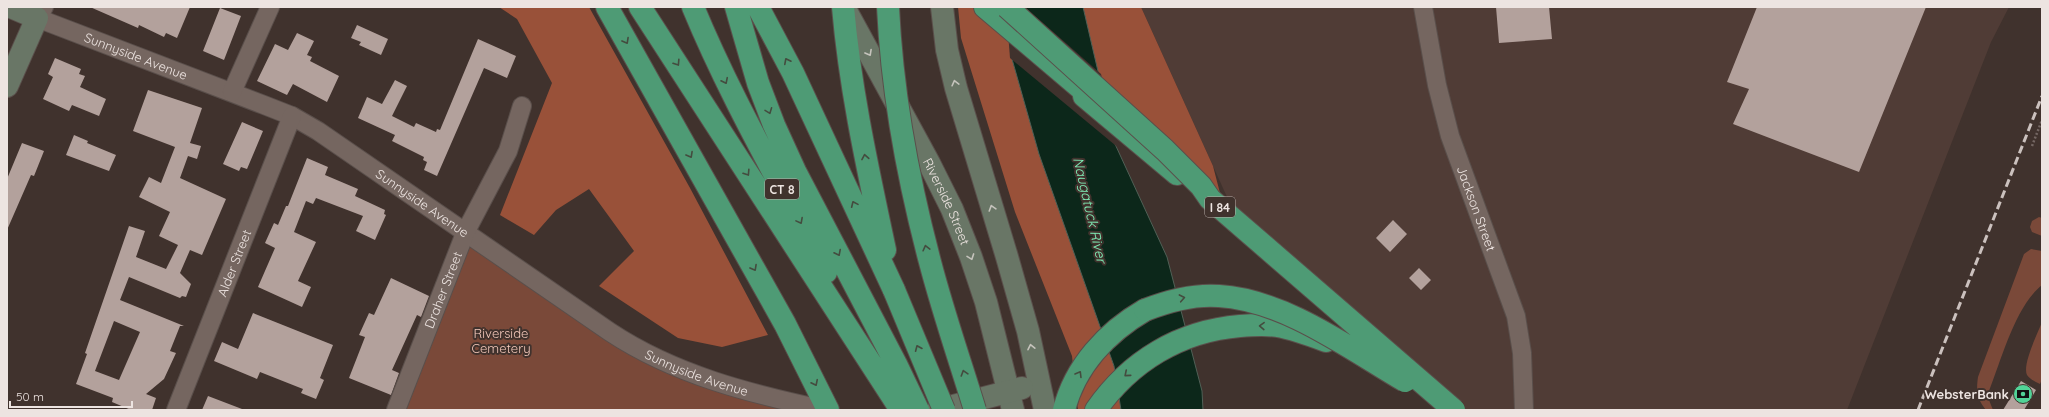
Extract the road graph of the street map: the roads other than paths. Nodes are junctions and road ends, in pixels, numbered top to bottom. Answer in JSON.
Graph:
{"nodes":[{"id":1,"x":11,"y":7,"type":"edge"},
{"id":2,"x":270,"y":7,"type":"edge"},
{"id":3,"x":608,"y":7,"type":"edge"},
{"id":4,"x":640,"y":7,"type":"edge"},
{"id":5,"x":693,"y":7,"type":"edge"},
{"id":6,"x":736,"y":7,"type":"edge"},
{"id":7,"x":758,"y":7,"type":"edge"},
{"id":8,"x":843,"y":7,"type":"edge"},
{"id":9,"x":888,"y":7,"type":"edge"},
{"id":10,"x":942,"y":7,"type":"edge"},
{"id":11,"x":979,"y":7,"type":"edge"},
{"id":12,"x":985,"y":7,"type":"edge"},
{"id":13,"x":1007,"y":7,"type":"edge"},
{"id":14,"x":1423,"y":7,"type":"edge"},
{"id":15,"x":41,"y":12,"type":"edge"},
{"id":16,"x":7,"y":86,"type":"edge"},
{"id":17,"x":232,"y":92,"type":"junction"},
{"id":18,"x":522,"y":106,"type":"dead end"},
{"id":19,"x":292,"y":116,"type":"junction"},
{"id":20,"x":1210,"y":199,"type":"junction"},
{"id":21,"x":466,"y":231,"type":"junction"},
{"id":22,"x":894,"y":290,"type":"junction"},
{"id":23,"x":884,"y":367,"type":"junction"},
{"id":24,"x":1039,"y":385,"type":"junction"},
{"id":25,"x":1011,"y":401,"type":"edge"},
{"id":26,"x":1452,"y":409,"type":"edge"},
{"id":27,"x":176,"y":410,"type":"edge"},
{"id":28,"x":396,"y":410,"type":"edge"},
{"id":29,"x":827,"y":410,"type":"edge"},
{"id":30,"x":901,"y":410,"type":"edge"},
{"id":31,"x":906,"y":410,"type":"edge"},
{"id":32,"x":918,"y":410,"type":"edge"},
{"id":33,"x":938,"y":410,"type":"edge"},
{"id":34,"x":944,"y":410,"type":"edge"},
{"id":35,"x":975,"y":410,"type":"edge"},
{"id":36,"x":1044,"y":410,"type":"edge"},
{"id":37,"x":1064,"y":410,"type":"edge"},
{"id":38,"x":1096,"y":410,"type":"edge"},
{"id":39,"x":1524,"y":410,"type":"edge"}],
"edges":[{"from":1,"to":15,"type":"street","name":"Sunnyside Avenue"},
{"from":2,"to":17,"type":"street"},
{"from":3,"to":29,"type":"highway","one_way":true},
{"from":4,"to":23,"type":"highway","one_way":true},
{"from":5,"to":23,"type":"highway","number":"CT 8","one_way":true},
{"from":6,"to":23,"type":"highway","one_way":true},
{"from":22,"to":7,"type":"highway","one_way":true},
{"from":22,"to":8,"type":"highway","one_way":true},
{"from":8,"to":25,"type":"street","name":"Riverside Street","one_way":true},
{"from":35,"to":9,"type":"highway","one_way":true,"bridge":true},
{"from":24,"to":10,"type":"street","one_way":true},
{"from":11,"to":20,"type":"highway","number":"I 84"},
{"from":12,"to":20,"type":"highway","number":"I 84","bridge":true},
{"from":13,"to":20,"type":"highway","bridge":true},
{"from":14,"to":39,"type":"street","name":"Jackson Street"},
{"from":15,"to":16,"type":"street"},
{"from":15,"to":17,"type":"street","name":"Sunnyside Avenue"},
{"from":17,"to":19,"type":"street","name":"Sunnyside Avenue"},
{"from":18,"to":21,"type":"street","name":"Draher Street"},
{"from":19,"to":21,"type":"street","name":"Sunnyside Avenue"},
{"from":19,"to":27,"type":"street","name":"Alder Street"},
{"from":20,"to":26,"type":"highway","number":"I 84","bridge":true},
{"from":21,"to":28,"type":"street","name":"Draher Street"},
{"from":21,"to":29,"type":"street","name":"Sunnyside Avenue"},
{"from":34,"to":22,"type":"highway","one_way":true,"bridge":true},
{"from":23,"to":30,"type":"highway"},
{"from":23,"to":31,"type":"highway","number":"CT 8"},
{"from":23,"to":32,"type":"highway"},
{"from":24,"to":25,"type":"street"},
{"from":24,"to":36,"type":"street"},
{"from":25,"to":33,"type":"street"},
{"from":37,"to":26,"type":"highway","one_way":true,"bridge":true},
{"from":26,"to":38,"type":"highway","one_way":true,"bridge":true}]}
